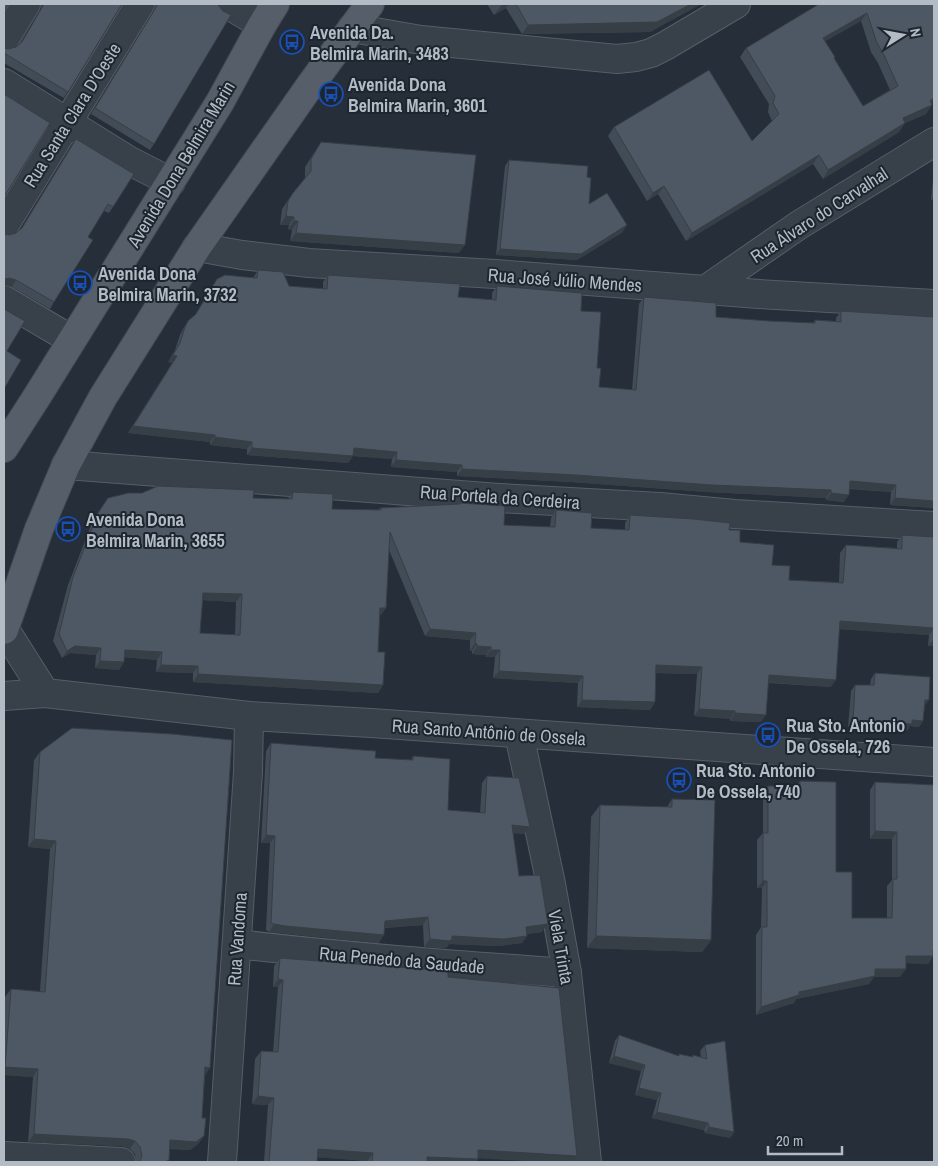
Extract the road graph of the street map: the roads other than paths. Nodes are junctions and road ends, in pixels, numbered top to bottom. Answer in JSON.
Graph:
{"nodes":[{"id":1,"x":26,"y":4,"type":"edge"},
{"id":2,"x":140,"y":4,"type":"edge"},
{"id":3,"x":227,"y":4,"type":"edge"},
{"id":4,"x":370,"y":4,"type":"edge"},
{"id":5,"x":736,"y":4,"type":"edge"},
{"id":6,"x":268,"y":14,"type":"edge"},
{"id":7,"x":352,"y":28,"type":"junction"},
{"id":8,"x":4,"y":40,"type":"edge"},
{"id":9,"x":4,"y":83,"type":"edge"},
{"id":10,"x":68,"y":123,"type":"junction"},
{"id":11,"x":934,"y":142,"type":"edge"},
{"id":12,"x":171,"y":182,"type":"junction"},
{"id":13,"x":4,"y":226,"type":"edge"},
{"id":14,"x":197,"y":247,"type":"junction"},
{"id":15,"x":705,"y":290,"type":"junction"},
{"id":16,"x":4,"y":300,"type":"edge"},
{"id":17,"x":934,"y":304,"type":"edge"},
{"id":18,"x":72,"y":340,"type":"junction"},
{"id":19,"x":4,"y":448,"type":"edge"},
{"id":20,"x":66,"y":465,"type":"junction"},
{"id":21,"x":934,"y":526,"type":"edge"},
{"id":22,"x":4,"y":629,"type":"edge"},
{"id":23,"x":45,"y":693,"type":"junction"},
{"id":24,"x":4,"y":696,"type":"edge"},
{"id":25,"x":249,"y":716,"type":"junction"},
{"id":26,"x":519,"y":734,"type":"junction"},
{"id":27,"x":934,"y":762,"type":"edge"},
{"id":28,"x":237,"y":944,"type":"junction"},
{"id":29,"x":567,"y":973,"type":"junction"},
{"id":30,"x":4,"y":1156,"type":"edge"},
{"id":31,"x":121,"y":1162,"type":"edge"},
{"id":32,"x":222,"y":1162,"type":"edge"},
{"id":33,"x":586,"y":1162,"type":"edge"}],
"edges":[{"from":1,"to":8,"type":"street"},
{"from":2,"to":10,"type":"street","name":"Rua Santa Clara D'Oeste"},
{"from":3,"to":6,"type":"street"},
{"from":4,"to":7,"type":"main road"},
{"from":5,"to":7,"type":"street"},
{"from":6,"to":12,"type":"main road","name":"Avenida Dona Belmira Marin"},
{"from":7,"to":14,"type":"main road"},
{"from":9,"to":10,"type":"street"},
{"from":10,"to":12,"type":"street"},
{"from":10,"to":13,"type":"street","name":"Rua Santa Clara D'Oeste"},
{"from":11,"to":15,"type":"street","name":"Rua Álvaro do Carvalhal"},
{"from":12,"to":18,"type":"main road","name":"Avenida Dona Belmira Marin"},
{"from":14,"to":15,"type":"street","name":"Rua José Júlio Mendes"},
{"from":14,"to":20,"type":"main road"},
{"from":15,"to":17,"type":"street","name":"Rua José Júlio Mendes"},
{"from":16,"to":18,"type":"street"},
{"from":18,"to":19,"type":"main road","name":"Avenida Dona Belmira Marin"},
{"from":20,"to":21,"type":"street","name":"Rua Portela da Cerdeira"},
{"from":20,"to":22,"type":"main road"},
{"from":22,"to":23,"type":"street"},
{"from":23,"to":24,"type":"street","name":"Rua Santo Antônio de Ossela"},
{"from":23,"to":25,"type":"street","name":"Rua Santo Antônio de Ossela"},
{"from":25,"to":26,"type":"street","name":"Rua Santo Antônio de Ossela"},
{"from":25,"to":28,"type":"street","name":"Rua Vandoma"},
{"from":26,"to":27,"type":"street","name":"Rua Santo Antônio de Ossela"},
{"from":26,"to":29,"type":"street","name":"Viela Trinta"},
{"from":28,"to":29,"type":"street","name":"Rua Penedo da Saudade"},
{"from":28,"to":32,"type":"street","name":"Rua Vandoma"},
{"from":29,"to":33,"type":"street","name":"Viela Trinta"},
{"from":30,"to":31,"type":"street"}]}
